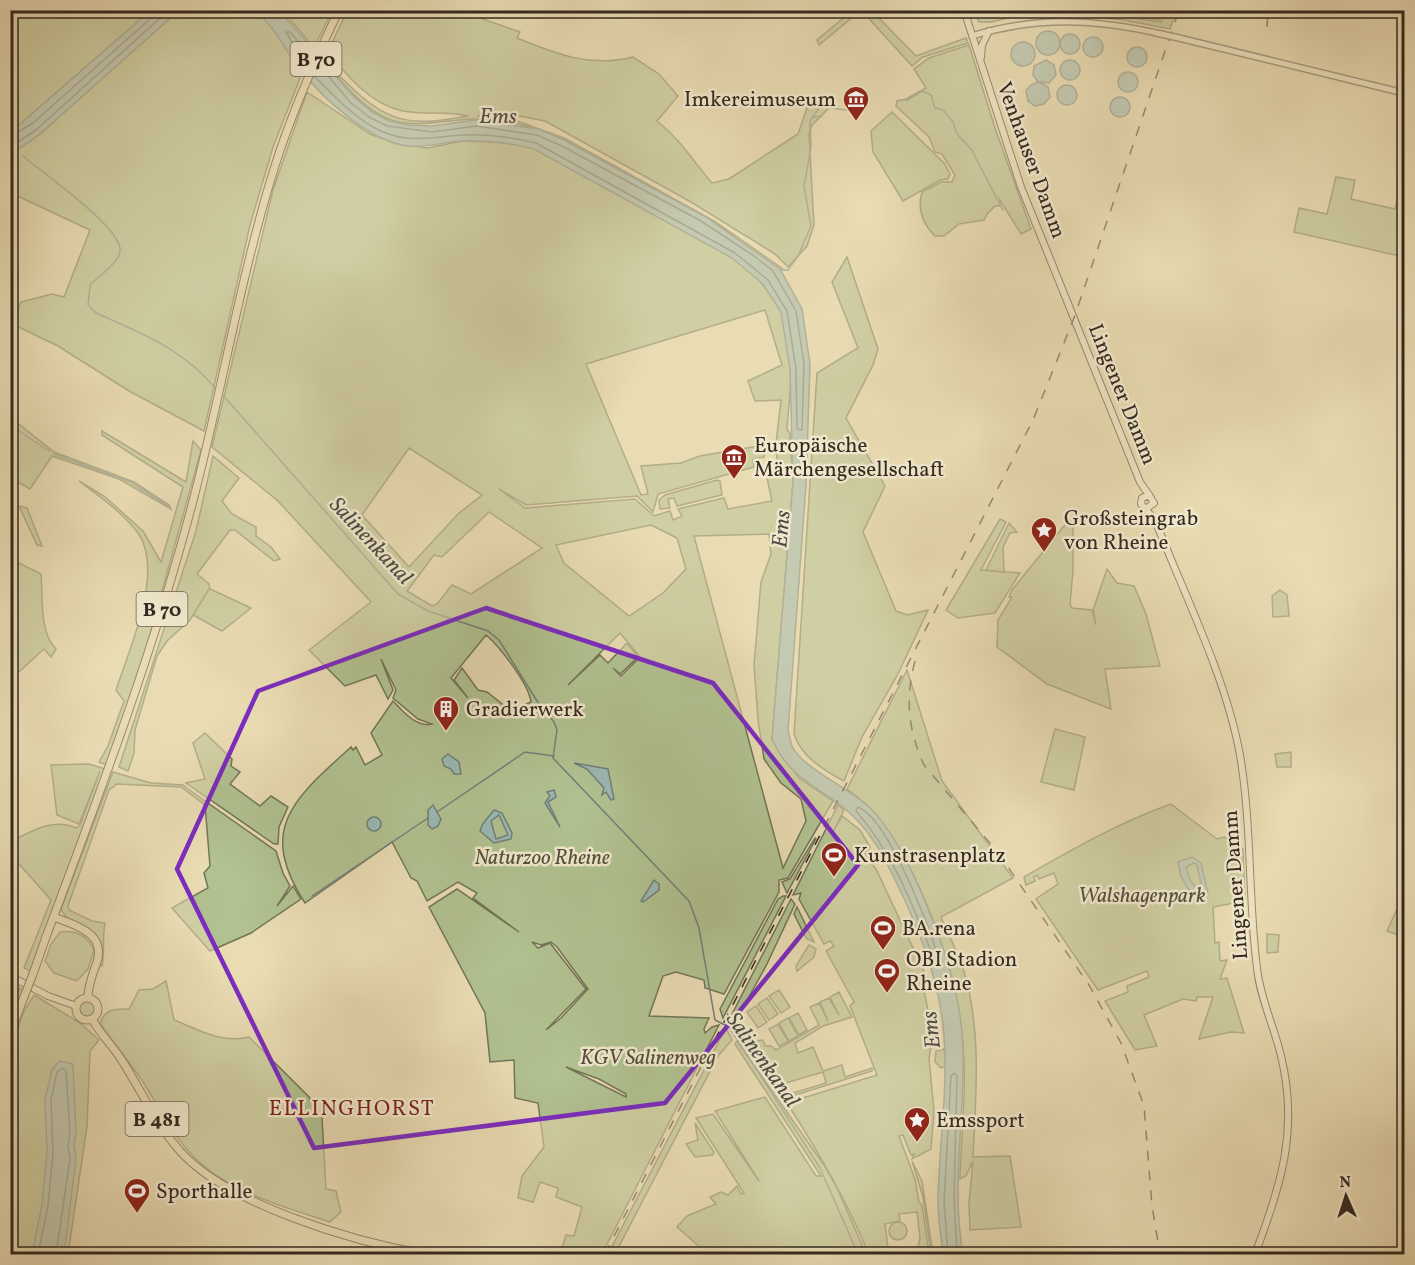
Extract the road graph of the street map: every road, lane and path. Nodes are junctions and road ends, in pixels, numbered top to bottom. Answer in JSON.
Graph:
{"nodes":[{"id":1,"x":339,"y":10,"type":"edge"},
{"id":2,"x":964,"y":10,"type":"edge"},
{"id":3,"x":989,"y":31,"type":"junction"},
{"id":4,"x":972,"y":36,"type":"junction"},
{"id":5,"x":984,"y":72,"type":"junction"},
{"id":6,"x":1404,"y":93,"type":"edge"},
{"id":7,"x":1074,"y":318,"type":"joint"},
{"id":8,"x":1140,"y":482,"type":"junction"},
{"id":9,"x":1149,"y":495,"type":"junction"},
{"id":10,"x":1142,"y":498,"type":"junction"},
{"id":11,"x":1150,"y":507,"type":"junction"},
{"id":12,"x":54,"y":917,"type":"junction"},
{"id":13,"x":66,"y":922,"type":"junction"},
{"id":14,"x":46,"y":937,"type":"junction"},
{"id":15,"x":10,"y":976,"type":"edge"},
{"id":16,"x":88,"y":998,"type":"junction"},
{"id":17,"x":76,"y":1006,"type":"junction"},
{"id":18,"x":92,"y":1019,"type":"junction"},
{"id":19,"x":10,"y":1034,"type":"edge"},
{"id":20,"x":425,"y":1254,"type":"edge"},
{"id":21,"x":1255,"y":1254,"type":"edge"}],
"edges":[{"from":1,"to":12,"type":"main road","number":"B 70"},
{"from":2,"to":4,"type":"main road","name":"Venhauser Damm"},
{"from":3,"to":4,"type":"street"},
{"from":3,"to":5,"type":"main road"},
{"from":3,"to":6,"type":"street","bridge":true},
{"from":4,"to":5,"type":"main road","name":"Venhauser Damm"},
{"from":5,"to":7,"type":"main road","name":"Venhauser Damm"},
{"from":7,"to":8,"type":"main road","name":"Lingener Damm"},
{"from":8,"to":9,"type":"main road","name":"Lingener Damm"},
{"from":8,"to":10,"type":"main road","name":"Lingener Damm"},
{"from":9,"to":10,"type":"main road"},
{"from":9,"to":11,"type":"main road","name":"Lingener Damm"},
{"from":10,"to":11,"type":"main road","name":"Lingener Damm"},
{"from":11,"to":21,"type":"main road","name":"Lingener Damm"},
{"from":12,"to":13,"type":"main road"},
{"from":12,"to":14,"type":"main road","number":"B 70"},
{"from":13,"to":14,"type":"main road"},
{"from":13,"to":16,"type":"main road"},
{"from":14,"to":19,"type":"main road","number":"B 70","bridge":true},
{"from":15,"to":17,"type":"main road"},
{"from":16,"to":17,"type":"main road"},
{"from":16,"to":18,"type":"main road"},
{"from":17,"to":18,"type":"main road"},
{"from":18,"to":20,"type":"main road","number":"B 481"}]}
